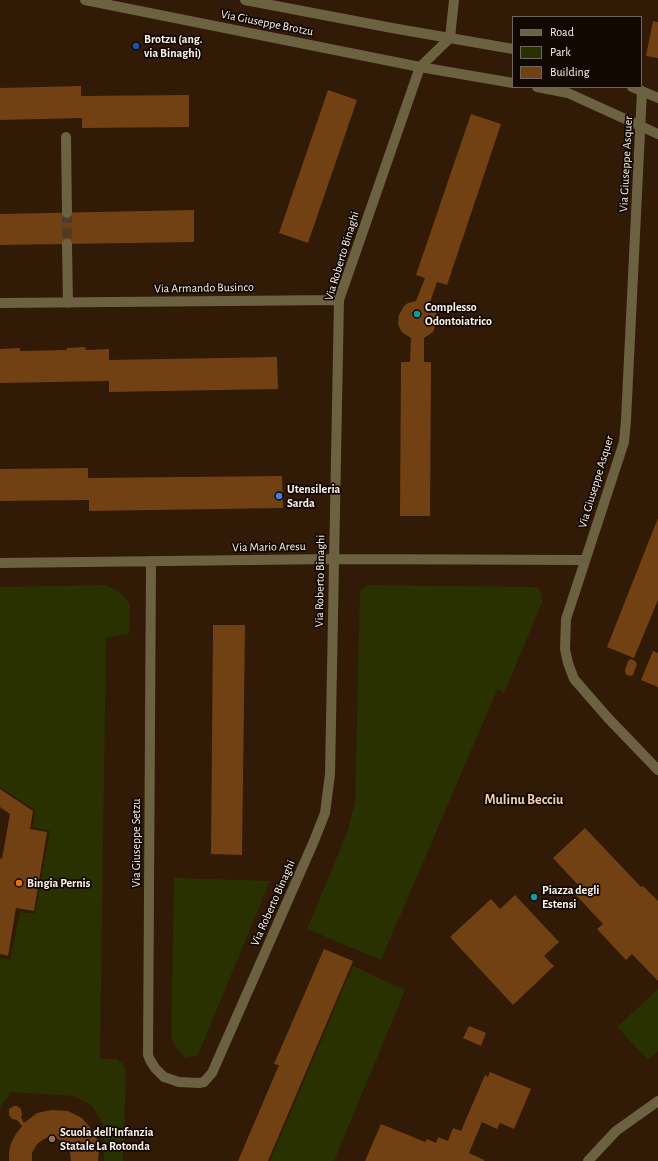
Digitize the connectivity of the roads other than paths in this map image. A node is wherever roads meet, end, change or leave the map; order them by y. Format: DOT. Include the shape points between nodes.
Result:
graph roads {
  1 [pos="85,0"];
  2 [pos="245,0"];
  3 [pos="454,0"];
  4 [pos="450,38"];
  5 [pos="512,49"];
  6 [pos="420,67"];
  7 [pos="512,83"];
  8 [pos="543,88"];
  9 [pos="637,89"];
  10 [pos="658,98"];
  11 [pos="641,127"];
  12 [pos="658,134"];
  13 [pos="66,137"];
  14 [pos="67,213"];
  15 [pos="67,244"];
  16 [pos="339,300"];
  17 [pos="68,303"];
  18 [pos="0,304"];
  19 [pos="334,559"];
  20 [pos="585,560"];
  21 [pos="151,561"];
  22 [pos="0,563"];
  23 [pos="658,770"];
  24 [pos="204,1082"];
  25 [pos="658,1101"];
  26 [pos="588,1161"];
  1 -- 6 [label="street, Via Giuseppe Brotzu"];
  2 -- 4 [label="street, Via Giuseppe Brotzu"];
  3 -- 4 [label="street"];
  4 -- 5 [label="street, Via Giuseppe Brotzu"];
  4 -- 6 [label="street"];
  6 -- 7 [label="street, Via Giuseppe Brotzu"];
  6 -- 16 [label="street, Via Roberto Binaghi"];
  8 -- 11 [label="street" via="568,92"];
  9 -- 10 [label="street"];
  9 -- 11 [label="street, Via Giuseppe Asquer"];
  11 -- 12 [label="street"];
  11 -- 20 [label="street, Via Giuseppe Asquer" via="624,442"];
  13 -- 14 [label="street"];
  15 -- 17 [label="street"];
  16 -- 17 [label="street, Via Armando Businco"];
  16 -- 19 [label="street, Via Roberto Binaghi"];
  17 -- 18 [label="street, Via Armando Businco"];
  19 -- 20 [label="street, Via Mario Aresu"];
  19 -- 21 [label="street, Via Mario Aresu"];
  19 -- 24 [label="street, Via Roberto Binaghi" via="330,774 325,813 212,1073"];
  20 -- 23 [label="street, Via Giuseppe Asquer" via="566,619 565,649 568,663 574,679"];
  21 -- 22 [label="street, Via Mario Aresu"];
  21 -- 24 [label="street, Via Giuseppe Setzu" via="148,1055 164,1077 185,1083"];
  25 -- 26 [label="street" via="616,1131"];
}
